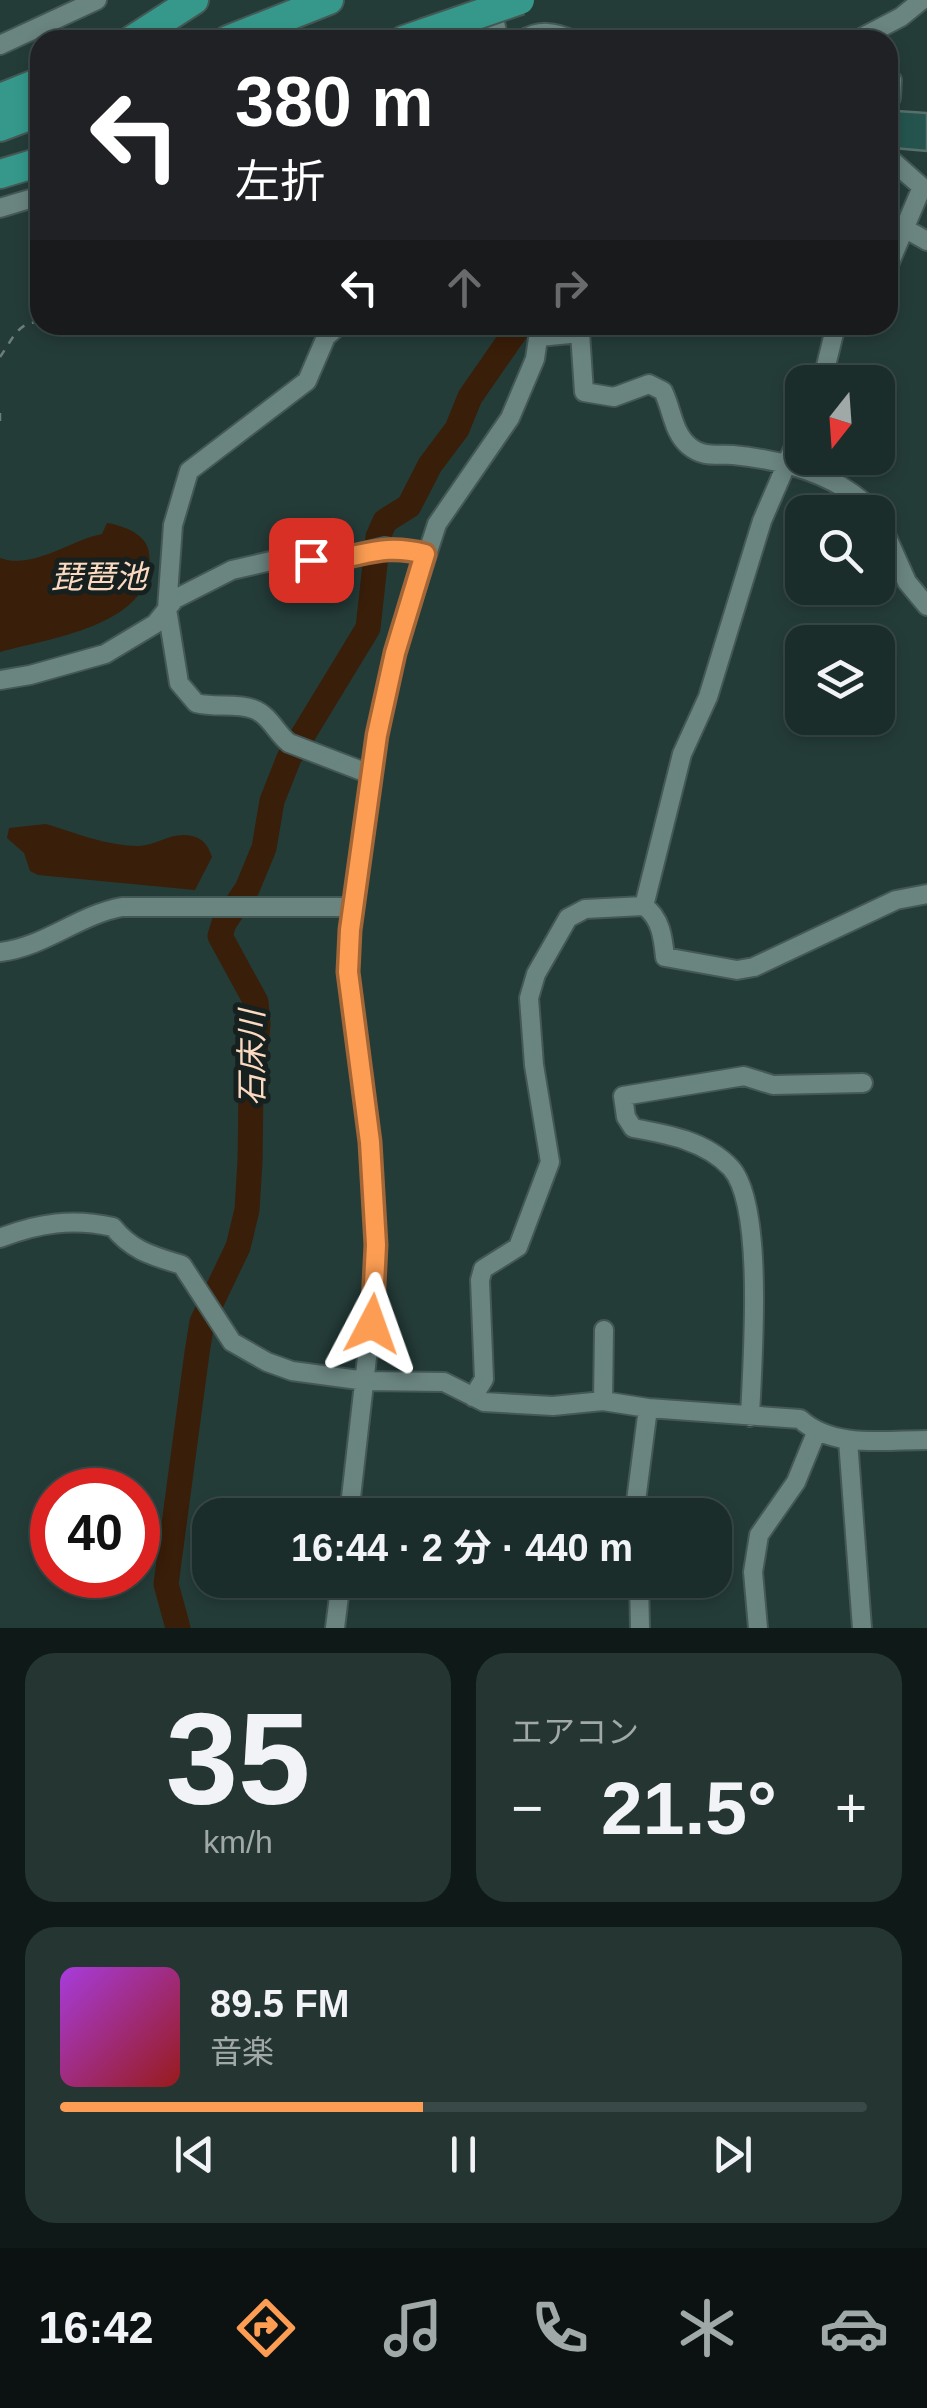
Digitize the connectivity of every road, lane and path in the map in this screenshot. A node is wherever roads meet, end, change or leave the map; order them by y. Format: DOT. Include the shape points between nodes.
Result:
graph roads {
  1 [pos="97,0"];
  2 [pos="194,0"];
  3 [pos="330,0"];
  4 [pos="490,0"];
  5 [pos="520,0"];
  6 [pos="922,0"];
  7 [pos="32,30"];
  8 [pos="148,30"];
  9 [pos="254,30"];
  10 [pos="434,30"];
  11 [pos="498,30"];
  12 [pos="876,30"];
  13 [pos="30,31"];
  14 [pos="0,45"];
  15 [pos="30,86"];
  16 [pos="0,98"];
  17 [pos="30,116"];
  18 [pos="0,127"];
  19 [pos="30,165"];
  20 [pos="898,167"];
  21 [pos="0,174"];
  22 [pos="30,199"];
  23 [pos="0,208"];
  24 [pos="904,228"];
  25 [pos="927,241"];
  26 [pos="898,243"];
  27 [pos="30,322"];
  28 [pos="328,335"];
  29 [pos="538,335"];
  30 [pos="580,335"];
  31 [pos="834,335"];
  32 [pos="0,357"];
  33 [pos="826,365"];
  34 [pos="0,413"];
  35 [pos="0,424"];
  36 [pos="785,466"];
  37 [pos="785,470"];
  38 [pos="815,475"];
  39 [pos="856,495"];
  40 [pos="425,554"];
  41 [pos="895,556"];
  42 [pos="927,606"];
  43 [pos="168,609"];
  44 [pos="0,680"];
  45 [pos="362,771"];
  46 [pos="927,894"];
  47 [pos="644,906"];
  48 [pos="353,908"];
  49 [pos="0,952"];
  50 [pos="863,1083"];
  51 [pos="0,1238"];
  52 [pos="604,1330"];
  53 [pos="366,1382"];
  54 [pos="473,1397"];
  55 [pos="602,1401"];
  56 [pos="648,1408"];
  57 [pos="750,1417"];
  58 [pos="816,1434"];
  59 [pos="848,1440"];
  60 [pos="927,1440"];
  61 [pos="351,1498"];
  62 [pos="636,1498"];
  63 [pos="338,1598"];
  64 [pos="639,1598"];
  65 [pos="334,1628"];
  66 [pos="640,1628"];
  67 [pos="758,1628"];
  68 [pos="862,1628"];
  1 -- 7 [label="street"];
  2 -- 8 [label="highway"];
  3 -- 9 [label="highway"];
  4 -- 11 [label="street"];
  5 -- 10 [label="highway, bridge"];
  6 -- 12 [label="street"];
  13 -- 14 [label="street"];
  15 -- 16 [label="highway"];
  17 -- 18 [label="highway"];
  19 -- 21 [label="highway"];
  20 -- 24 [label="street" via="922,187"];
  22 -- 23 [label="street"];
  24 -- 25 [label="street"];
  24 -- 26 [label="street"];
  27 -- 32 [label="path"];
  28 -- 43 [label="street" via="307,381 189,471 172,525"];
  29 -- 40 [label="street" via="510,418 437,524"];
  30 -- 36 [label="street" via="584,392 614,397 649,384 663,391 675,428 702,455"];
  31 -- 33 [label="street"];
  34 -- 35 [label="path"];
  37 -- 47 [label="street" via="762,520 701,718 682,754"];
  38 -- 39 [label="street"];
  40 -- 43 [label="street" via="377,549 327,561 272,559 232,570"];
  40 -- 48 [label="street" via="377,735"];
  41 -- 42 [label="street"];
  43 -- 44 [label="street" via="106,654"];
  43 -- 45 [label="street" via="180,684 196,703 253,709 278,736"];
  46 -- 47 [label="street" via="896,900 765,964 738,970 665,957 662,932"];
  47 -- 54 [label="street" via="585,909 568,918 536,974 529,998 550,1162 518,1247 483,1269 484,1379"];
  48 -- 49 [label="street" via="122,906 98,911 22,950"];
  48 -- 53 [label="street" via="348,972 376,1245"];
  50 -- 57 [label="street" via="773,1085 744,1076 623,1096 633,1128 675,1135 735,1172 750,1221"];
  51 -- 53 [label="street" via="68,1221 113,1227 126,1244 182,1265 232,1342 292,1371"];
  52 -- 55 [label="street"];
  53 -- 54 [label="street" via="444,1382"];
  53 -- 61 [label="street"];
  54 -- 55 [label="street" via="553,1406"];
  55 -- 56 [label="street"];
  56 -- 57 [label="street"];
  56 -- 62 [label="street"];
  57 -- 58 [label="street" via="800,1420"];
  58 -- 59 [label="street"];
  58 -- 67 [label="street" via="796,1482 760,1535 753,1572"];
  59 -- 60 [label="street"];
  59 -- 68 [label="street"];
  63 -- 65 [label="street"];
  64 -- 66 [label="street"];
}
